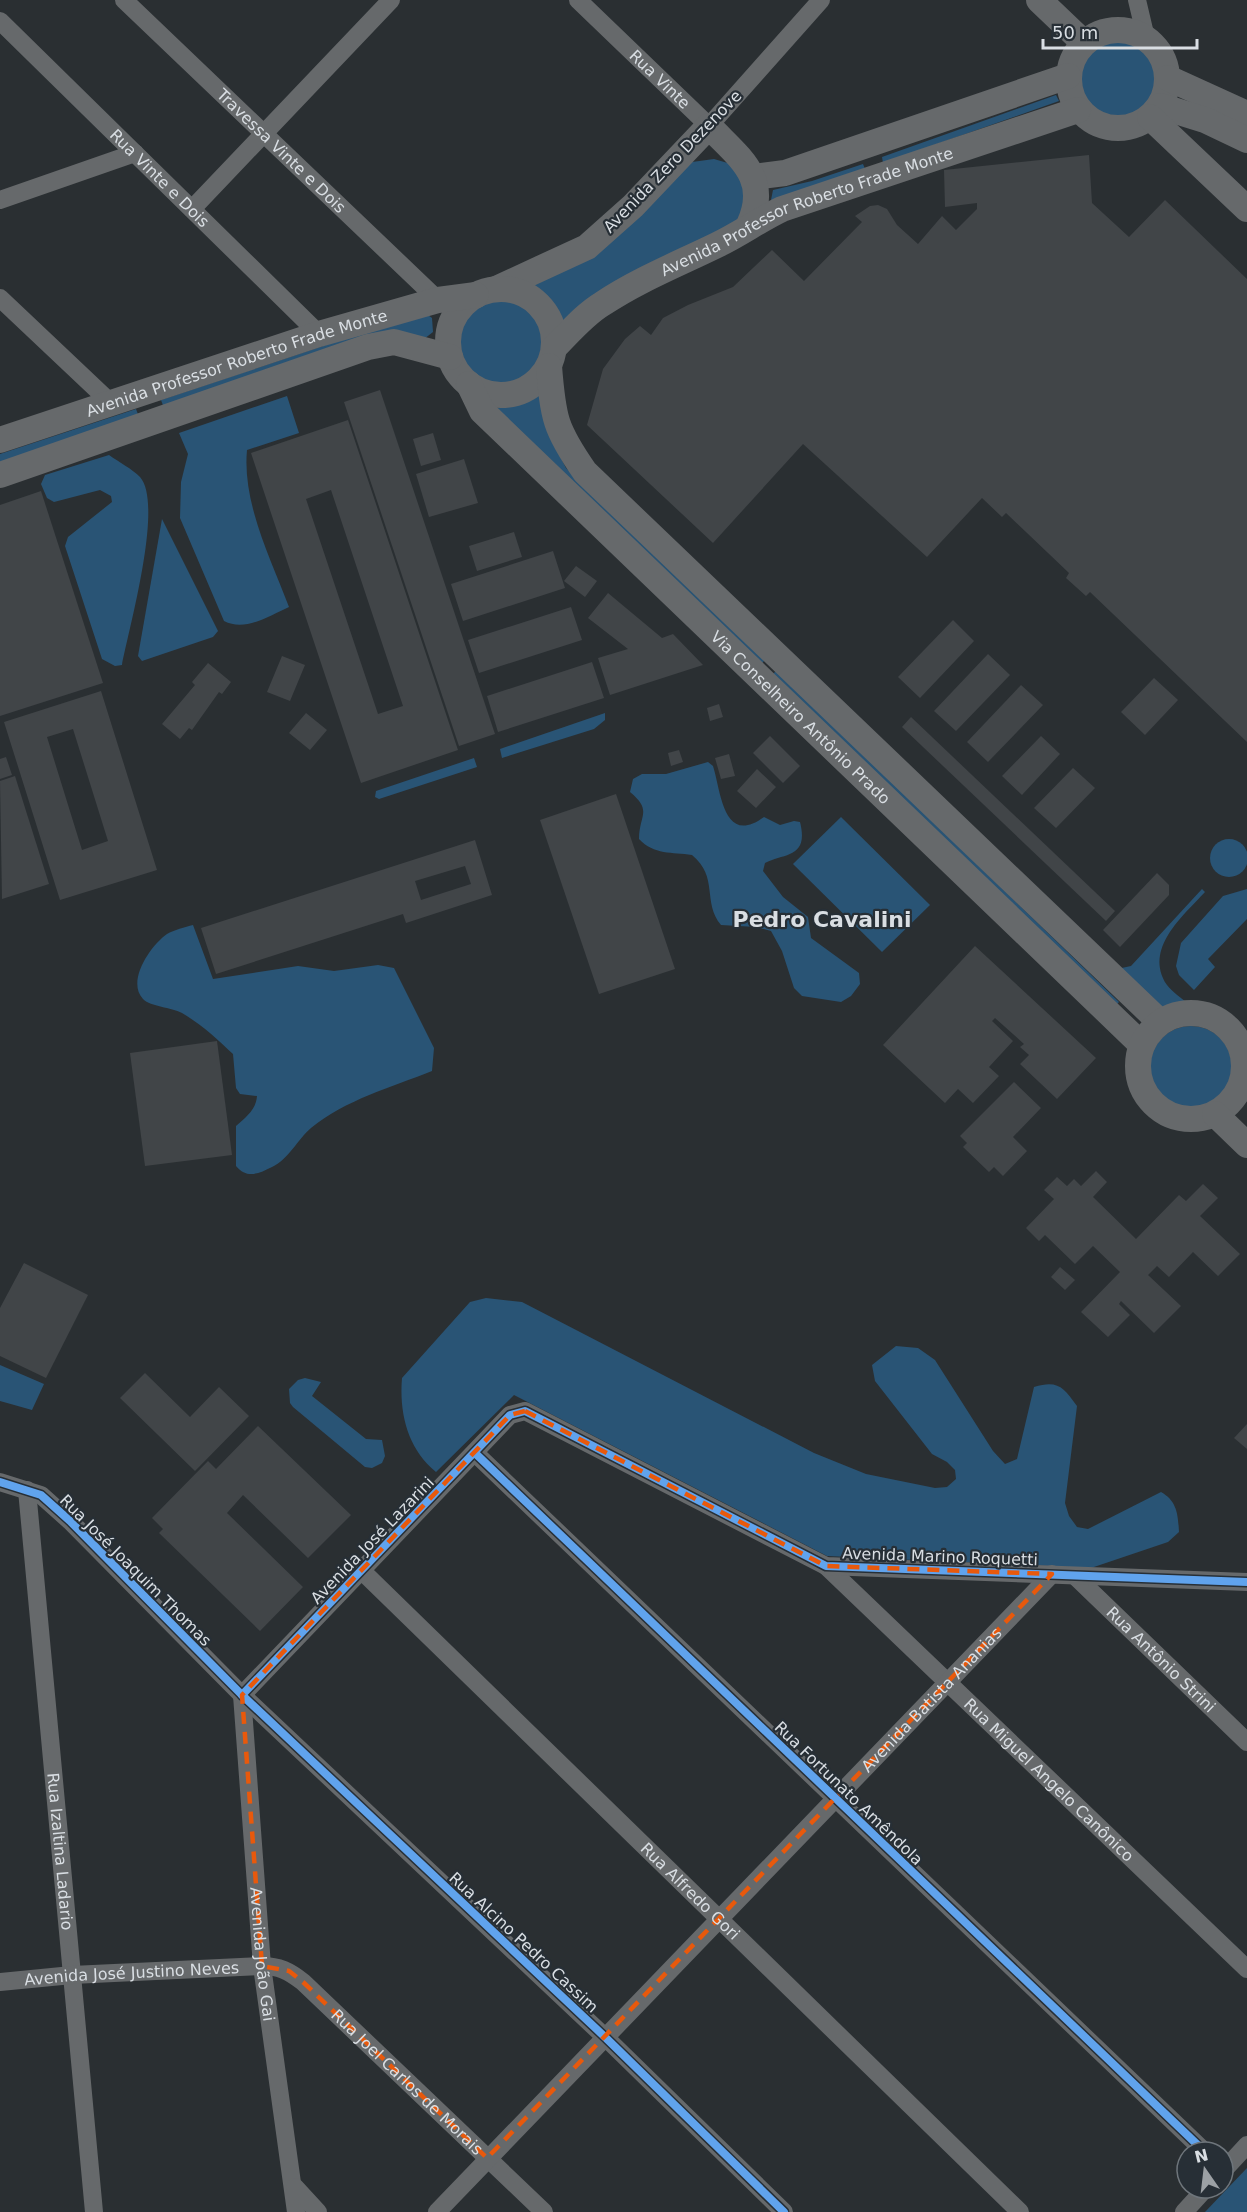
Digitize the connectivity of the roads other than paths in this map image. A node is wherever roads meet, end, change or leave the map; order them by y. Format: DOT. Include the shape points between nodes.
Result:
graph roads {
  1 [pos="124,0"];
  2 [pos="391,0"];
  3 [pos="578,0"];
  4 [pos="821,0"];
  5 [pos="1039,0"];
  6 [pos="1137,0"];
  7 [pos="0,21"];
  8 [pos="1146,38"];
  9 [pos="1084,43"];
  10 [pos="1068,76"];
  11 [pos="1168,78"];
  12 [pos="1078,110"];
  13 [pos="1155,112"];
  14 [pos="1247,114"];
  15 [pos="709,126"];
  16 [pos="264,134"];
  17 [pos="1247,140"];
  18 [pos="135,153"];
  19 [pos="736,155"];
  20 [pos="673,163"];
  21 [pos="754,177"];
  22 [pos="0,200"];
  23 [pos="192,209"];
  24 [pos="1247,209"];
  25 [pos="749,225"];
  26 [pos="486,292"];
  27 [pos="0,298"];
  28 [pos="438,300"];
  29 [pos="319,334"];
  30 [pos="450,357"];
  31 [pos="551,357"];
  32 [pos="469,384"];
  33 [pos="111,403"];
  34 [pos="0,440"];
  35 [pos="0,475"];
  36 [pos="1160,1022"];
  37 [pos="1142,1045"];
  38 [pos="1243,1095"];
  39 [pos="1215,1114"];
  40 [pos="1247,1145"];
  41 [pos="525,1411"];
  42 [pos="475,1454"];
  43 [pos="0,1482"];
  44 [pos="27,1490"];
  45 [pos="826,1566"];
  46 [pos="361,1570"];
  47 [pos="1052,1574"];
  48 [pos="1075,1576"];
  49 [pos="1247,1582"];
  50 [pos="948,1682"];
  51 [pos="242,1695"];
  52 [pos="1247,1742"];
  53 [pos="836,1799"];
  54 [pos="721,1918"];
  55 [pos="262,1966"];
  56 [pos="1247,1969"];
  57 [pos="72,1975"];
  58 [pos="0,1982"];
  59 [pos="606,2038"];
  60 [pos="1192,2140"];
  61 [pos="1247,2145"];
  62 [pos="487,2158"];
  63 [pos="1235,2158"];
  64 [pos="295,2187"];
  65 [pos="1195,2200"];
  66 [pos="94,2212"];
  67 [pos="296,2212"];
  68 [pos="318,2212"];
  69 [pos="437,2212"];
  70 [pos="543,2212"];
  71 [pos="784,2212"];
  72 [pos="1020,2212"];
  73 [pos="1184,2212"];
  1 -- 16 [label="street, Travessa Vinte e Dois"];
  2 -- 16 [label="street"];
  3 -- 15 [label="street, Rua Vinte"];
  4 -- 15 [label="street, Avenida Zero Dezenove"];
  5 -- 9 [label="main road"];
  6 -- 8 [label="street"];
  7 -- 18 [label="street, Rua Vinte e Dois"];
  8 -- 9 [label="main road" via="1119,30 1104,32"];
  8 -- 11 [label="main road" via="1161,57"];
  9 -- 10 [label="main road" via="1073,58"];
  10 -- 12 [label="main road" via="1070,94"];
  10 -- 21 [label="main road, Avenida Professor Roberto Frade Monte" via="805,167"];
  11 -- 13 [label="main road" via="1166,93"];
  11 -- 14 [label="main road"];
  12 -- 13 [label="main road" via="1093,123 1112,129 1132,127"];
  12 -- 25 [label="main road, Avenida Professor Roberto Frade Monte" via="782,210"];
  13 -- 17 [label="main road" via="1205,120"];
  13 -- 24 [label="main road"];
  15 -- 19 [label="main road, Rua Vinte"];
  15 -- 20 [label="main road, Avenida Zero Dezenove"];
  16 -- 23 [label="street"];
  16 -- 28 [label="street, Travessa Vinte e Dois"];
  18 -- 22 [label="street"];
  18 -- 23 [label="street, Rua Vinte e Dois"];
  19 -- 20 [label="main road" via="704,151"];
  19 -- 21 [label="main road, Rua Vinte"];
  20 -- 26 [label="main road, Avenida Zero Dezenove" via="587,247"];
  21 -- 25 [label="main road" via="757,203"];
  23 -- 29 [label="street, Rua Vinte e Dois"];
  25 -- 31 [label="main road, Avenida Professor Roberto Frade Monte" via="600,305"];
  26 -- 28 [label="main road, Avenida Professor Roberto Frade Monte"];
  26 -- 30 [label="main road" via="462,306 452,321"];
  26 -- 31 [label="main road" via="515,290 532,298 553,329"];
  27 -- 33 [label="street"];
  28 -- 29 [label="main road, Avenida Professor Roberto Frade Monte"];
  29 -- 33 [label="main road, Avenida Professor Roberto Frade Monte"];
  30 -- 32 [label="main road"];
  30 -- 35 [label="main road, Avenida Professor Roberto Frade Monte" via="394,342 369,347"];
  31 -- 32 [label="main road" via="537,381 522,390 504,395"];
  31 -- 36 [label="main road, Via Conselheiro Antônio Prado" via="553,415 564,442 585,472"];
  32 -- 37 [label="main road, Via Conselheiro Antônio Prado" via="482,411"];
  33 -- 34 [label="main road, Avenida Professor Roberto Frade Monte"];
  36 -- 37 [label="main road"];
  36 -- 38 [label="main road" via="1188,1013 1210,1016 1225,1024 1243,1051"];
  37 -- 39 [label="main road" via="1137,1060 1138,1077 1154,1105 1183,1119"];
  38 -- 39 [label="main road"];
  39 -- 40 [label="main road"];
  41 -- 42 [label="street, Avenida José Lazarini" via="510,1415"];
  41 -- 45 [label="street, Avenida Marino Roquetti"];
  42 -- 46 [label="street, Avenida José Lazarini"];
  42 -- 53 [label="street, Rua Fortunato Amêndola"];
  43 -- 44 [label="street, Rua José Joaquim Thomas"];
  44 -- 51 [label="street, Rua José Joaquim Thomas" via="41,1495 70,1521"];
  44 -- 57 [label="street, Rua Izaltina Ladario"];
  45 -- 47 [label="street, Avenida Marino Roquetti"];
  45 -- 50 [label="street, Rua Miguel Angelo Canônico"];
  46 -- 51 [label="street, Avenida José Lazarini"];
  46 -- 54 [label="street, Rua Alfredo Gori"];
  47 -- 48 [label="street, Avenida Marino Roquetti"];
  47 -- 50 [label="street, Avenida Batista Ananias"];
  48 -- 49 [label="street, Avenida Marino Roquetti"];
  48 -- 52 [label="street, Rua Antônio Strini"];
  50 -- 53 [label="street, Avenida Batista Ananias"];
  50 -- 56 [label="street, Rua Miguel Angelo Canônico"];
  51 -- 55 [label="street, Avenida João Gai"];
  51 -- 59 [label="street, Rua Alcino Pedro Cassim"];
  53 -- 54 [label="street, Avenida Batista Ananias"];
  53 -- 60 [label="street, Rua Fortunato Amêndola"];
  54 -- 59 [label="street, Avenida Batista Ananias"];
  54 -- 72 [label="street, Rua Alfredo Gori"];
  55 -- 57 [label="street, Avenida José Justino Neves"];
  55 -- 62 [label="street, Rua Joel Carlos de Morais" via="289,1971 303,1982"];
  55 -- 64 [label="street, Avenida João Gai"];
  57 -- 58 [label="street, Avenida José Justino Neves"];
  57 -- 66 [label="street, Rua Izaltina Ladario"];
  59 -- 62 [label="street, Avenida Batista Ananias"];
  59 -- 71 [label="street, Rua Alcino Pedro Cassim"];
  61 -- 63 [label="street"];
  62 -- 69 [label="street, Avenida Batista Ananias"];
  62 -- 70 [label="street, Rua Joel Carlos de Morais"];
  64 -- 67 [label="street, Avenida João Gai"];
  64 -- 68 [label="street"];
  65 -- 73 [label="street"];
}
